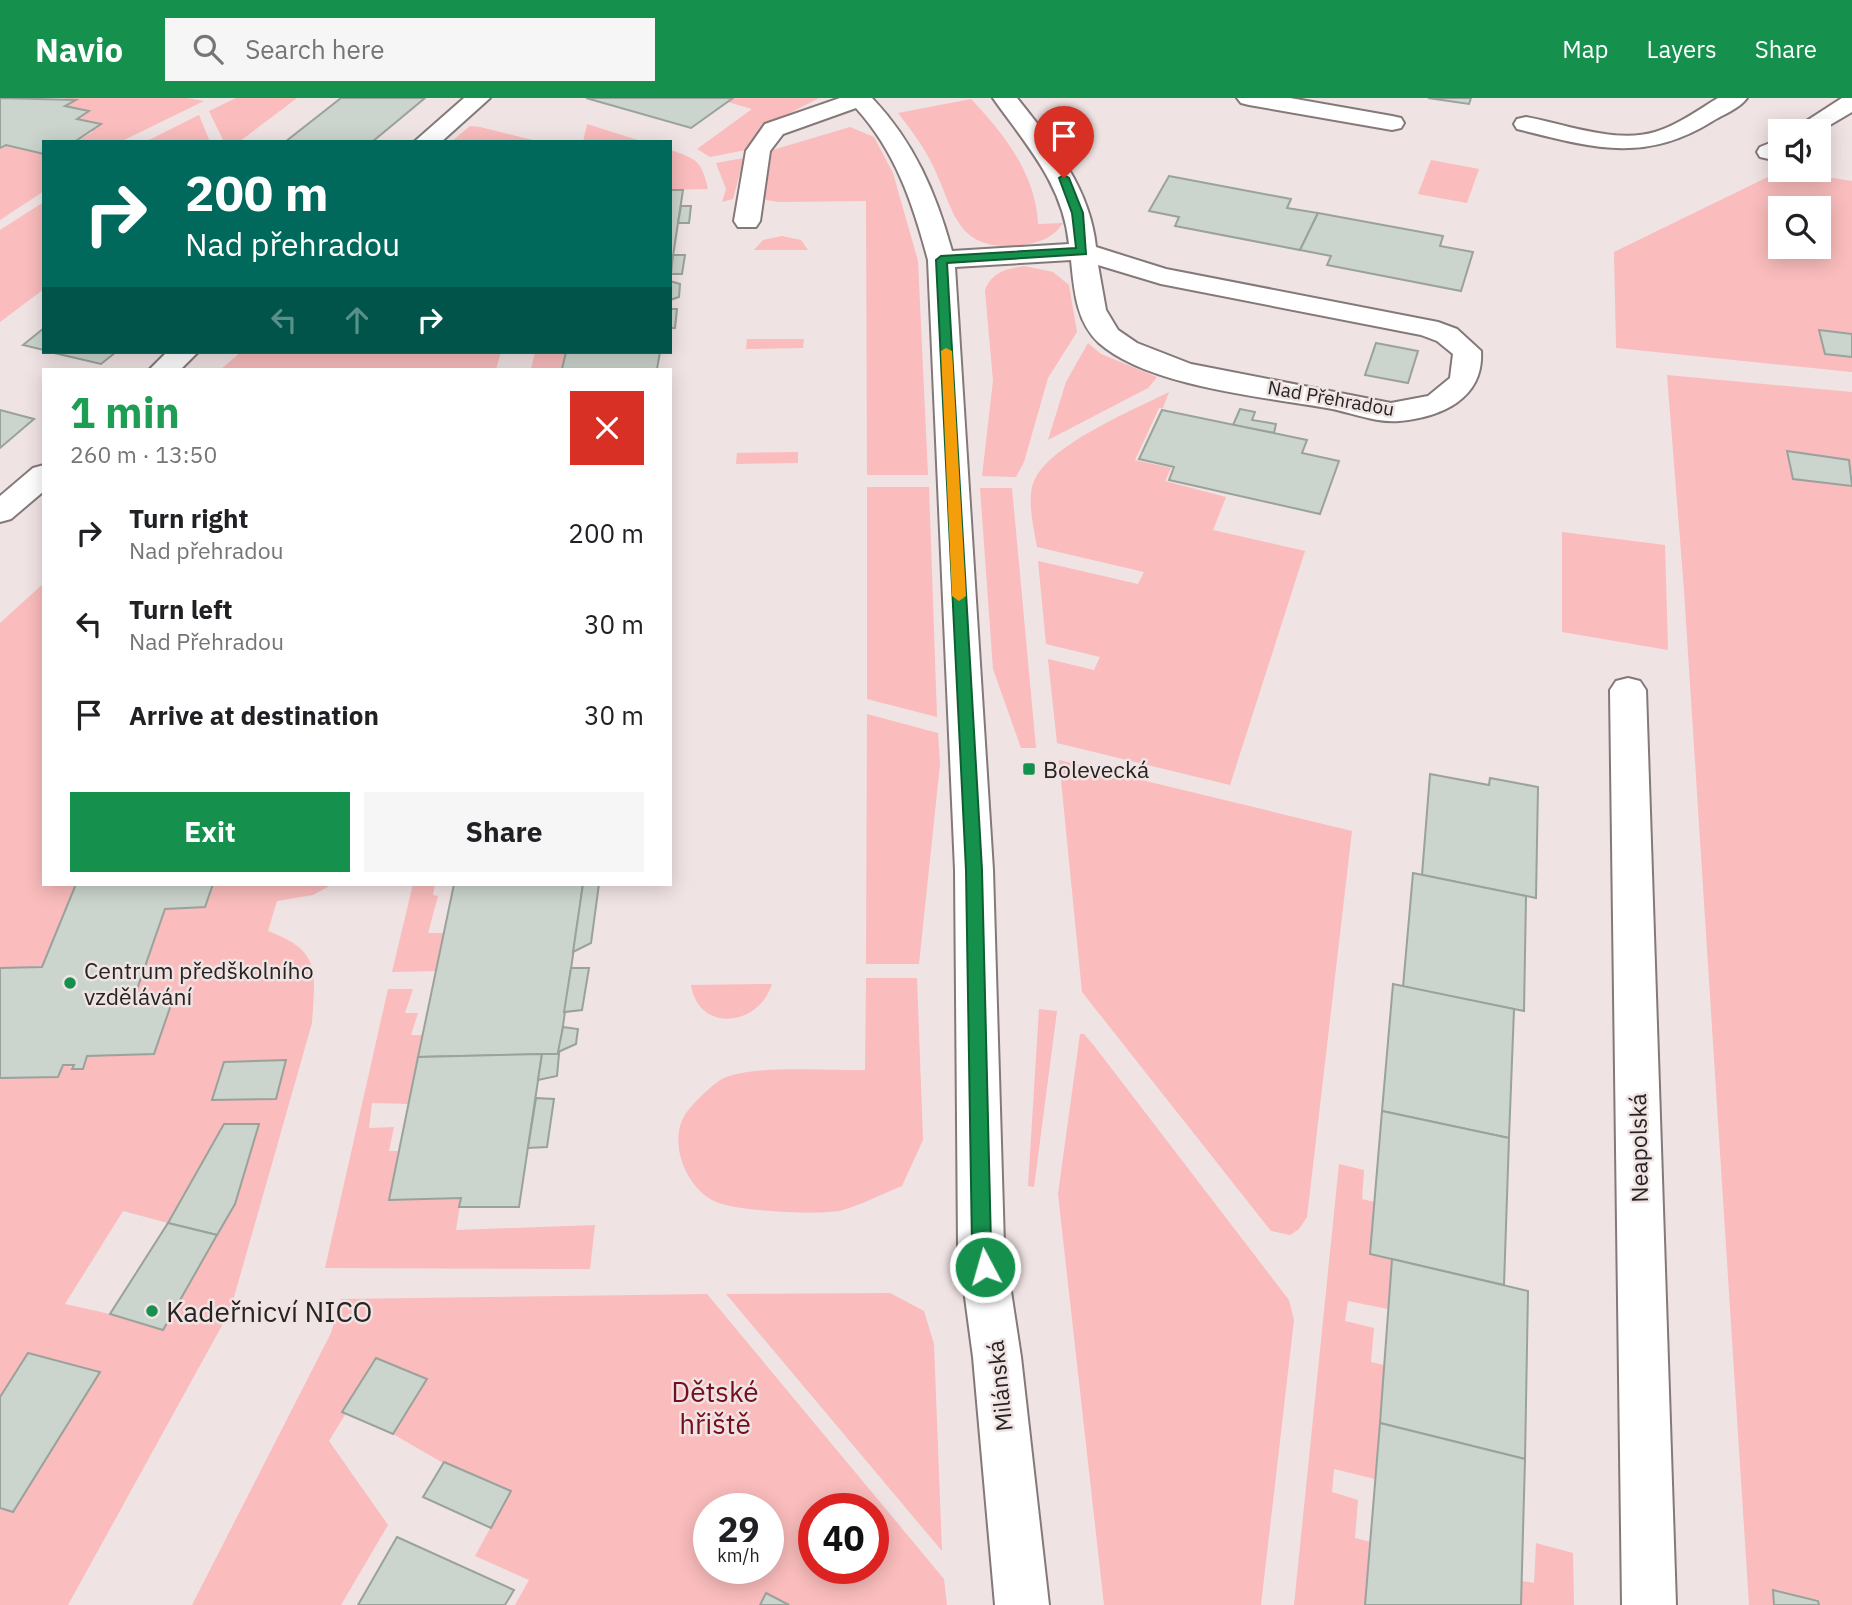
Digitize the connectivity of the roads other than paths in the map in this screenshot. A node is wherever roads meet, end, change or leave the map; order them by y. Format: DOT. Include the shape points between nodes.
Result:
graph roads {
  1 [pos="1005,98"];
  2 [pos="1249,98"];
  3 [pos="1735,98"];
  4 [pos="860,99"];
  5 [pos="474,102"];
  6 [pos="1852,102"];
  7 [pos="1823,119"];
  8 [pos="1392,123"];
  9 [pos="1526,124"];
  10 [pos="428,140"];
  11 [pos="747,221"];
  12 [pos="1082,251"];
  13 [pos="941,260"];
  14 [pos="182,354"];
  15 [pos="165,368"];
  16 [pos="42,477"];
  17 [pos="0,512"];
  18 [pos="1628,690"];
  19 [pos="1022,1605"];
  20 [pos="1649,1605"];
  1 -- 12 [label="street, Nad Přehradou" via="1064,178 1077,213"];
  2 -- 8 [label="street"];
  3 -- 9 [label="street" via="1662,139 1646,143"];
  4 -- 11 [label="street" via="774,129 758,151"];
  4 -- 13 [label="street, Milánská" via="893,138 925,198"];
  5 -- 10 [label="street"];
  6 -- 7 [label="street"];
  12 -- 12 [label="street, Nad Přehradou" via="1097,324 1128,351 1149,359 1204,375 1395,412 1435,405 1465,382 1467,351 1447,335 1428,328 1161,276"];
  12 -- 13 [label="street"];
  13 -- 19 [label="street, Milánská" via="974,870 981,1245"];
  14 -- 15 [label="street"];
  16 -- 17 [label="street"];
  18 -- 20 [label="street, Neapolská"];
}
